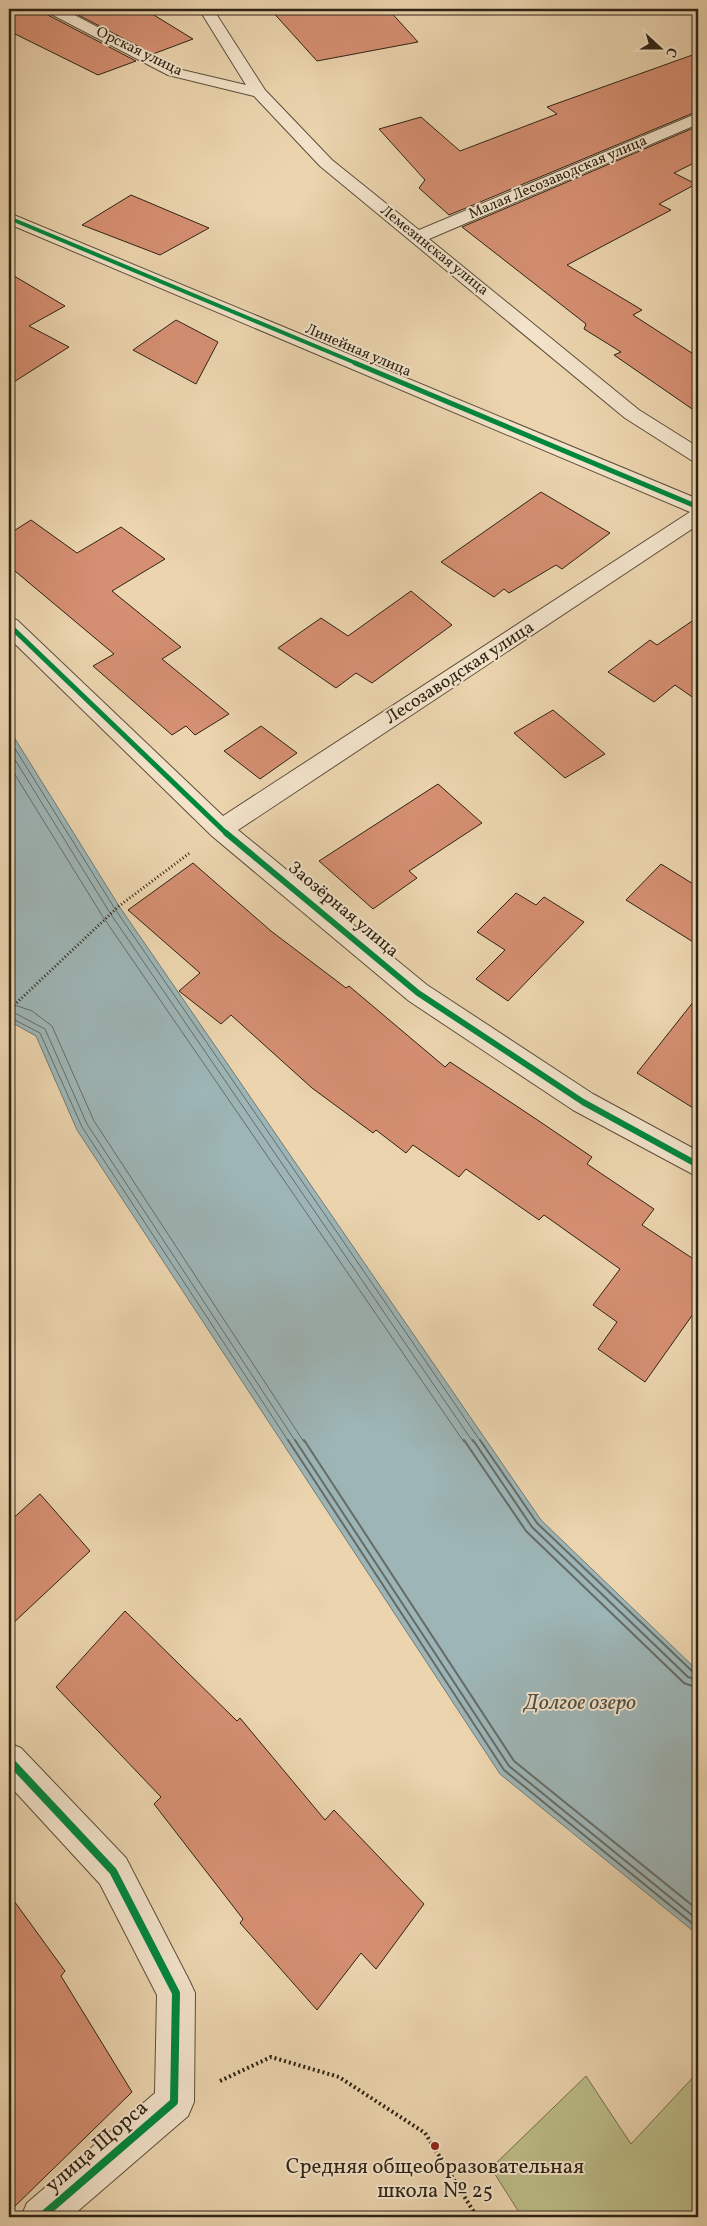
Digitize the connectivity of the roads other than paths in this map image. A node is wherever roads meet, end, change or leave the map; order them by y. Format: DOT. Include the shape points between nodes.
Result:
graph roads {
  1 [pos="52,9"];
  2 [pos="206,9"];
  3 [pos="259,93"];
  4 [pos="698,118"];
  5 [pos="9,218"];
  6 [pos="418,237"];
  7 [pos="698,456"];
  8 [pos="698,507"];
  9 [pos="698,516"];
  10 [pos="9,625"];
  11 [pos="221,829"];
  12 [pos="698,1165"];
  13 [pos="9,1760"];
  14 [pos="41,2217"];
  1 -- 3 [label="street, Орская улица" via="173,72"];
  2 -- 3 [label="street, Лемезинская улица"];
  3 -- 6 [label="street, Лемезинская улица" via="326,163"];
  4 -- 6 [label="street, Малая Лесозаводская улица"];
  5 -- 8 [label="street, Линейная улица"];
  6 -- 7 [label="street, Лемезинская улица" via="632,414"];
  9 -- 11 [label="street, Лесозаводская улица"];
  10 -- 11 [label="street, Заозёрная улица"];
  11 -- 12 [label="street, Заозёрная улица" via="418,993 583,1102"];
  13 -- 14 [label="street, улица Щорса" via="113,1871 176,1993 174,2102"];
}
